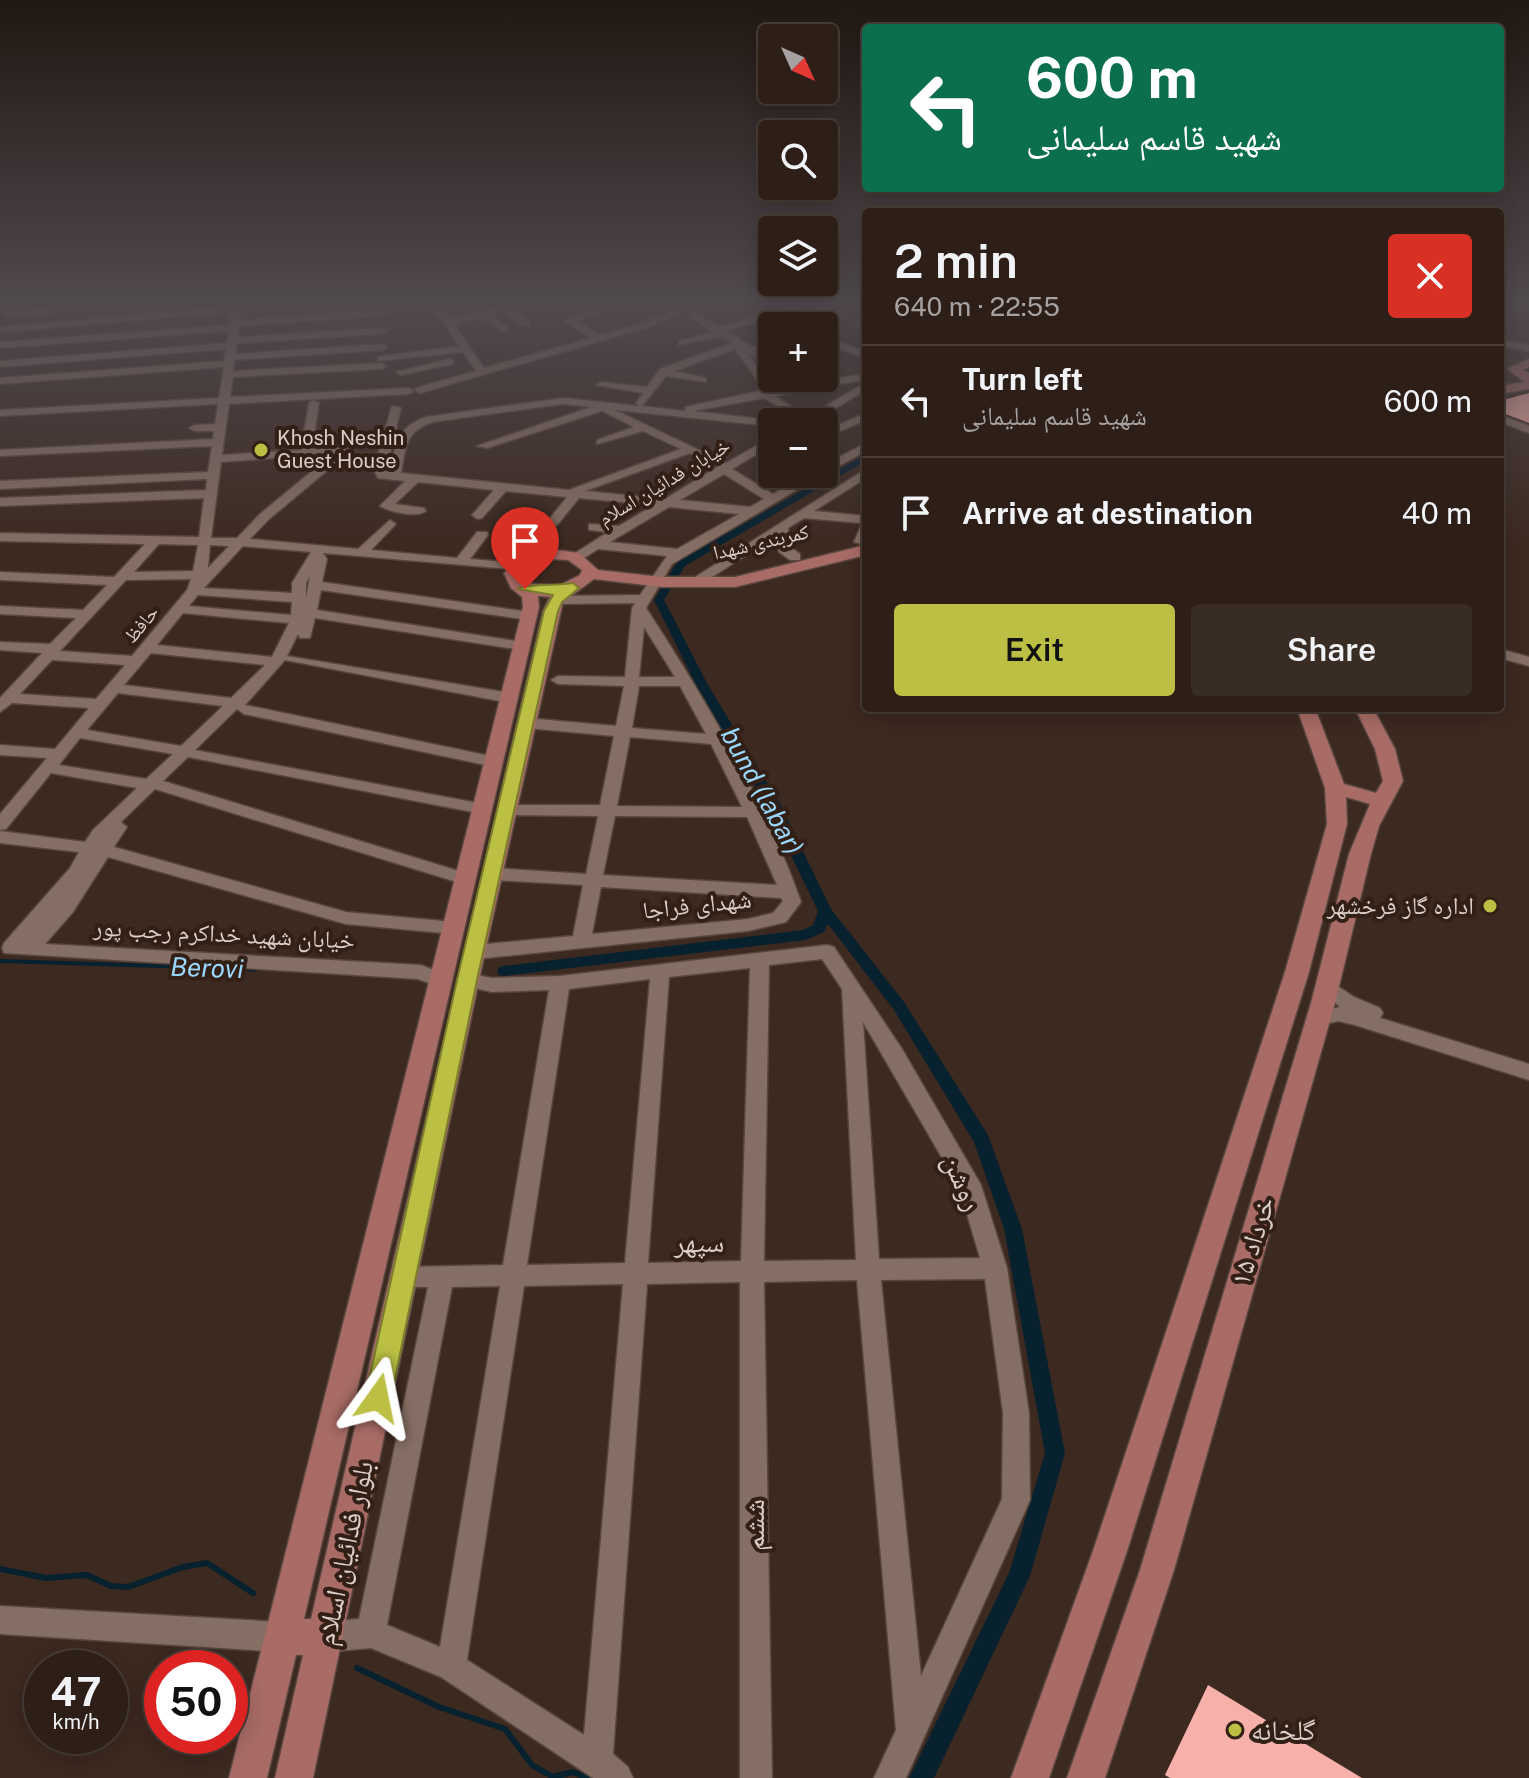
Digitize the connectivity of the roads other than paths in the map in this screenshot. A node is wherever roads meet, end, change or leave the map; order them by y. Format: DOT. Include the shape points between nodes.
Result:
graph roads {
  1 [pos="226,383"];
  2 [pos="383,383"];
  3 [pos="445,383"];
  4 [pos="471,383"];
  5 [pos="597,383"];
  6 [pos="603,383"];
  7 [pos="656,383"];
  8 [pos="1525,383"];
  9 [pos="862,385"];
  10 [pos="383,388"];
  11 [pos="1504,389"];
  12 [pos="415,390"];
  13 [pos="650,391"];
  14 [pos="774,392"];
  15 [pos="768,393"];
  16 [pos="447,399"];
  17 [pos="602,402"];
  18 [pos="314,403"];
  19 [pos="641,403"];
  20 [pos="394,404"];
  21 [pos="222,405"];
  22 [pos="784,408"];
  23 [pos="819,408"];
  24 [pos="488,411"];
  25 [pos="686,411"];
  26 [pos="0,415"];
  27 [pos="758,417"];
  28 [pos="862,418"];
  29 [pos="430,419"];
  30 [pos="1504,420"];
  31 [pos="758,421"];
  32 [pos="195,428"];
  33 [pos="646,429"];
  34 [pos="838,429"];
  35 [pos="1529,430"];
  36 [pos="527,432"];
  37 [pos="218,434"];
  38 [pos="838,440"];
  39 [pos="544,441"];
  40 [pos="601,442"];
  41 [pos="483,446"];
  42 [pos="758,447"];
  43 [pos="862,448"];
  44 [pos="692,449"];
  45 [pos="352,450"];
  46 [pos="862,451"];
  47 [pos="0,453"];
  48 [pos="306,453"];
  49 [pos="385,453"];
  50 [pos="214,459"];
  51 [pos="332,460"];
  52 [pos="838,463"];
  53 [pos="722,466"];
  54 [pos="211,475"];
  55 [pos="862,476"];
  56 [pos="400,477"];
  57 [pos="414,479"];
  58 [pos="0,485"];
  59 [pos="503,487"];
  60 [pos="792,488"];
  61 [pos="209,494"];
  62 [pos="572,494"];
  63 [pos="772,499"];
  64 [pos="0,502"];
  65 [pos="668,503"];
  66 [pos="420,511"];
  67 [pos="751,511"];
  68 [pos="802,514"];
  69 [pos="478,515"];
  70 [pos="553,522"];
  71 [pos="390,524"];
  72 [pos="593,527"];
  73 [pos="781,527"];
  74 [pos="622,530"];
  75 [pos="482,535"];
  76 [pos="862,535"];
  77 [pos="0,537"];
  78 [pos="862,537"];
  79 [pos="862,537"];
  80 [pos="156,540"];
  81 [pos="202,541"];
  82 [pos="239,542"];
  83 [pos="596,545"];
  84 [pos="322,549"];
  85 [pos="361,553"];
  86 [pos="679,553"];
  87 [pos="576,557"];
  88 [pos="795,557"];
  89 [pos="461,562"];
  90 [pos="199,575"];
  91 [pos="0,576"];
  92 [pos="120,578"];
  93 [pos="520,578"];
  94 [pos="659,581"];
  95 [pos="691,581"];
  96 [pos="313,585"];
  97 [pos="573,587"];
  98 [pos="194,591"];
  99 [pos="299,598"];
  100 [pos="641,603"];
  101 [pos="180,609"];
  102 [pos="0,610"];
  103 [pos="87,614"];
  104 [pos="304,616"];
  105 [pos="529,616"];
  106 [pos="0,646"];
  107 [pos="522,646"];
  108 [pos="148,648"];
  109 [pos="51,652"];
  110 [pos="1504,654"];
  111 [pos="136,661"];
  112 [pos="284,661"];
  113 [pos="1529,662"];
  114 [pos="558,680"];
  115 [pos="631,680"];
  116 [pos="686,682"];
  117 [pos="114,688"];
  118 [pos="510,698"];
  119 [pos="3,703"];
  120 [pos="100,704"];
  121 [pos="241,706"];
  122 [pos="1307,712"];
  123 [pos="1366,712"];
  124 [pos="526,723"];
  125 [pos="623,731"];
  126 [pos="77,733"];
  127 [pos="717,740"];
  128 [pos="0,750"];
  129 [pos="189,753"];
  130 [pos="59,754"];
  131 [pos="495,762"];
  132 [pos="48,768"];
  133 [pos="155,786"];
  134 [pos="1336,799"];
  135 [pos="495,809"];
  136 [pos="607,811"];
  137 [pos="1376,811"];
  138 [pos="753,812"];
  139 [pos="3,817"];
  140 [pos="0,837"];
  141 [pos="96,849"];
  142 [pos="479,876"];
  143 [pos="593,880"];
  144 [pos="789,892"];
  145 [pos="454,928"];
  146 [pos="581,942"];
  147 [pos="13,948"];
  148 [pos="476,952"];
  149 [pos="760,960"];
  150 [pos="660,971"];
  151 [pos="455,981"];
  152 [pos="560,983"];
  153 [pos="1327,986"];
  154 [pos="850,987"];
  155 [pos="1318,1019"];
  156 [pos="1529,1061"];
  157 [pos="1529,1072"];
  158 [pos="1222,1205"];
  159 [pos="1260,1216"];
  160 [pos="995,1268"];
  161 [pos="868,1270"];
  162 [pos="752,1272"];
  163 [pos="636,1273"];
  164 [pos="511,1275"];
  165 [pos="442,1276"];
  166 [pos="404,1277"];
  167 [pos="0,1620"];
  168 [pos="371,1633"];
  169 [pos="282,1637"];
  170 [pos="325,1637"];
  171 [pos="451,1667"];
  172 [pos="911,1732"];
  173 [pos="607,1770"];
  174 [pos="248,1778"];
  175 [pos="294,1778"];
  176 [pos="756,1778"];
  177 [pos="890,1778"];
  178 [pos="1030,1778"];
  179 [pos="1086,1778"];
  1 -- 21 [label="street, حافظ"];
  2 -- 10 [label="street"];
  3 -- 12 [label="street"];
  4 -- 16 [label="street" via="443,393"];
  5 -- 17 [label="street"];
  6 -- 13 [label="street"];
  7 -- 13 [label="street"];
  8 -- 11 [label="main road"];
  9 -- 23 [label="street"];
  12 -- 16 [label="street" via="431,390"];
  12 -- 20 [label="street"];
  12 -- 21 [label="street"];
  13 -- 19 [label="street"];
  14 -- 15 [label="street"];
  15 -- 22 [label="street"];
  15 -- 25 [label="street"];
  16 -- 17 [label="street" via="458,407 540,397"];
  16 -- 29 [label="street" via="449,411"];
  17 -- 19 [label="street"];
  17 -- 24 [label="street" via="552,401"];
  17 -- 25 [label="street"];
  17 -- 33 [label="street" via="607,410"];
  17 -- 36 [label="street"];
  18 -- 20 [label="street"];
  18 -- 21 [label="street"];
  18 -- 48 [label="street"];
  19 -- 25 [label="street"];
  20 -- 29 [label="street" via="408,418"];
  20 -- 49 [label="street"];
  21 -- 26 [label="street"];
  21 -- 37 [label="street, حافظ"];
  24 -- 29 [label="street"];
  24 -- 36 [label="street"];
  25 -- 27 [label="street"];
  25 -- 31 [label="street"];
  25 -- 33 [label="street"];
  28 -- 34 [label="street"];
  29 -- 56 [label="street" via="407,431 393,472"];
  30 -- 35 [label="street"];
  32 -- 37 [label="street"];
  33 -- 40 [label="street"];
  33 -- 44 [label="street"];
  36 -- 39 [label="street"];
  36 -- 41 [label="street"];
  37 -- 47 [label="street"];
  37 -- 50 [label="street, حافظ"];
  38 -- 43 [label="street"];
  42 -- 53 [label="street, خیابان فدائیان اسلام"];
  44 -- 53 [label="street"];
  44 -- 62 [label="street"];
  45 -- 48 [label="street"];
  45 -- 49 [label="street"];
  45 -- 51 [label="street"];
  46 -- 52 [label="street"];
  48 -- 50 [label="street"];
  49 -- 51 [label="street"];
  49 -- 56 [label="street" via="382,475"];
  50 -- 54 [label="street, حافظ"];
  51 -- 82 [label="street"];
  53 -- 63 [label="street"];
  53 -- 65 [label="street, خیابان فدائیان اسلام"];
  54 -- 58 [label="street"];
  54 -- 61 [label="street, حافظ"];
  55 -- 68 [label="street"];
  56 -- 57 [label="street"];
  57 -- 59 [label="street"];
  57 -- 66 [label="street" via="386,506"];
  59 -- 62 [label="street"];
  59 -- 69 [label="street"];
  60 -- 63 [label="street"];
  61 -- 64 [label="street"];
  61 -- 81 [label="street, حافظ"];
  62 -- 65 [label="street"];
  62 -- 70 [label="street"];
  63 -- 67 [label="street"];
  65 -- 67 [label="street"];
  65 -- 74 [label="street, خیابان فدائیان اسلام"];
  67 -- 86 [label="street"];
  68 -- 73 [label="street"];
  68 -- 76 [label="street"];
  71 -- 85 [label="street"];
  72 -- 74 [label="street"];
  73 -- 88 [label="street" via="784,549"];
  73 -- 95 [label="street"];
  74 -- 83 [label="street, خیابان فدائیان اسلام"];
  75 -- 89 [label="street"];
  77 -- 80 [label="street"];
  78 -- 88 [label="main road, کمربندی شهدا"];
  79 -- 95 [label="main road, کمربندی شهدا" via="735,582"];
  80 -- 81 [label="street"];
  80 -- 92 [label="street"];
  81 -- 82 [label="street"];
  81 -- 90 [label="street, حافظ"];
  82 -- 84 [label="street"];
  82 -- 98 [label="street"];
  83 -- 86 [label="street"];
  83 -- 87 [label="street, خیابان فدائیان اسلام"];
  84 -- 85 [label="street"];
  84 -- 96 [label="street"];
  84 -- 99 [label="street" via="302,577"];
  85 -- 89 [label="street"];
  86 -- 94 [label="street" via="667,562"];
  87 -- 93 [label="main road" via="538,556"];
  87 -- 97 [label="main road" via="587,564"];
  88 -- 95 [label="main road, کمربندی شهدا"];
  89 -- 93 [label="street"];
  90 -- 92 [label="street"];
  90 -- 98 [label="street, حافظ"];
  91 -- 92 [label="street"];
  92 -- 103 [label="street"];
  93 -- 97 [label="main road" via="548,592"];
  93 -- 105 [label="main road, بلوار فدائیان اسلام" via="530,595"];
  94 -- 95 [label="main road"];
  94 -- 97 [label="main road"];
  94 -- 100 [label="street"];
  96 -- 104 [label="street"];
  96 -- 105 [label="street"];
  97 -- 100 [label="street"];
  97 -- 124 [label="main road, بلوار فدائیان اسلام"];
  98 -- 99 [label="street"];
  98 -- 101 [label="street, حافظ"];
  99 -- 104 [label="street"];
  100 -- 115 [label="street"];
  100 -- 116 [label="street, شهدای فراجا"];
  101 -- 104 [label="street"];
  101 -- 108 [label="street, حافظ"];
  102 -- 103 [label="street"];
  103 -- 109 [label="street"];
  104 -- 107 [label="street"];
  104 -- 112 [label="street" via="310,624"];
  105 -- 107 [label="main road, بلوار فدائیان اسلام"];
  106 -- 109 [label="street"];
  107 -- 118 [label="main road, بلوار فدائیان اسلام"];
  108 -- 111 [label="street, حافظ"];
  108 -- 112 [label="street"];
  109 -- 111 [label="street"];
  109 -- 119 [label="street"];
  110 -- 113 [label="street"];
  111 -- 117 [label="street, حافظ"];
  112 -- 118 [label="street"];
  112 -- 121 [label="street" via="283,672"];
  114 -- 115 [label="street"];
  115 -- 116 [label="street"];
  115 -- 125 [label="street"];
  116 -- 127 [label="street, شهدای فراجا"];
  117 -- 120 [label="street, حافظ"];
  117 -- 121 [label="street"];
  118 -- 131 [label="main road, بلوار فدائیان اسلام"];
  119 -- 120 [label="street"];
  120 -- 126 [label="street, حافظ"];
  121 -- 129 [label="street"];
  121 -- 131 [label="street"];
  122 -- 134 [label="main road, ۱۵ خرداد"];
  123 -- 137 [label="main road, ۱۵ خرداد" via="1393,781"];
  124 -- 125 [label="street"];
  124 -- 135 [label="main road, بلوار فدائیان اسلام"];
  125 -- 127 [label="street"];
  125 -- 136 [label="street"];
  126 -- 129 [label="street"];
  126 -- 130 [label="street, حافظ"];
  127 -- 138 [label="street, شهدای فراجا"];
  128 -- 130 [label="street"];
  129 -- 133 [label="street"];
  129 -- 135 [label="street"];
  130 -- 132 [label="street, حافظ"];
  131 -- 135 [label="main road, بلوار فدائیان اسلام"];
  132 -- 133 [label="street"];
  132 -- 139 [label="street, حافظ"];
  133 -- 141 [label="street"];
  133 -- 142 [label="street"];
  134 -- 137 [label="main road" via="1352,810"];
  134 -- 158 [label="main road, ۱۵ خرداد" via="1337,824 1297,972"];
  135 -- 136 [label="street"];
  135 -- 142 [label="main road, بلوار فدائیان اسلام"];
  136 -- 138 [label="street"];
  136 -- 143 [label="street"];
  137 -- 153 [label="main road, ۱۵ خرداد"];
  138 -- 144 [label="street, شهدای فراجا"];
  140 -- 141 [label="street"];
  141 -- 145 [label="street" via="346,918"];
  141 -- 147 [label="street" via="67,908"];
  142 -- 143 [label="street"];
  142 -- 145 [label="main road, بلوار فدائیان اسلام"];
  142 -- 148 [label="main road, بلوار فدائیان اسلام"];
  143 -- 144 [label="street"];
  143 -- 146 [label="street"];
  144 -- 146 [label="street, شهدای فراجا" via="792,902 779,918"];
  145 -- 151 [label="main road, بلوار فدائیان اسلام"];
  146 -- 148 [label="street, شهدای فراجا"];
  147 -- 151 [label="street, خیابان شهید خداکرم رجب پور" via="421,972"];
  148 -- 151 [label="main road, بلوار فدائیان اسلام"];
  149 -- 150 [label="street, روشن"];
  149 -- 154 [label="street, روشن" via="827,952"];
  149 -- 162 [label="street, ششم"];
  150 -- 152 [label="street, روشن"];
  150 -- 163 [label="street"];
  151 -- 152 [label="street, روشن"];
  151 -- 166 [label="main road, بلوار فدائیان اسلام"];
  151 -- 169 [label="main road, بلوار فدائیان اسلام"];
  152 -- 164 [label="street"];
  153 -- 155 [label="main road, ۱۵ خرداد"];
  153 -- 156 [label="street" via="1362,1009"];
  154 -- 160 [label="street, روشن" via="970,1185"];
  154 -- 161 [label="street"];
  155 -- 157 [label="street" via="1338,1014 1356,1018"];
  155 -- 159 [label="main road, ۱۵ خرداد"];
  158 -- 159 [label="main road"];
  158 -- 178 [label="main road, ۱۵ خرداد"];
  159 -- 179 [label="main road, ۱۵ خرداد" via="1157,1570"];
  160 -- 161 [label="street, سپهر"];
  160 -- 172 [label="street, روشن" via="1016,1413 1016,1500"];
  161 -- 162 [label="street, سپهر"];
  161 -- 172 [label="street"];
  162 -- 163 [label="street, سپهر"];
  162 -- 176 [label="street, ششم"];
  163 -- 164 [label="street, سپهر"];
  163 -- 173 [label="street"];
  164 -- 165 [label="street, سپهر"];
  164 -- 171 [label="street"];
  165 -- 166 [label="street, سپهر"];
  165 -- 168 [label="street"];
  166 -- 170 [label="main road, بلوار فدائیان اسلام"];
  167 -- 169 [label="street"];
  168 -- 170 [label="street"];
  168 -- 171 [label="street"];
  169 -- 170 [label="main road"];
  169 -- 174 [label="main road, بلوار فدائیان اسلام"];
  170 -- 175 [label="main road, بلوار فدائیان اسلام"];
  171 -- 173 [label="street"];
  172 -- 177 [label="street, روشن"];
}
